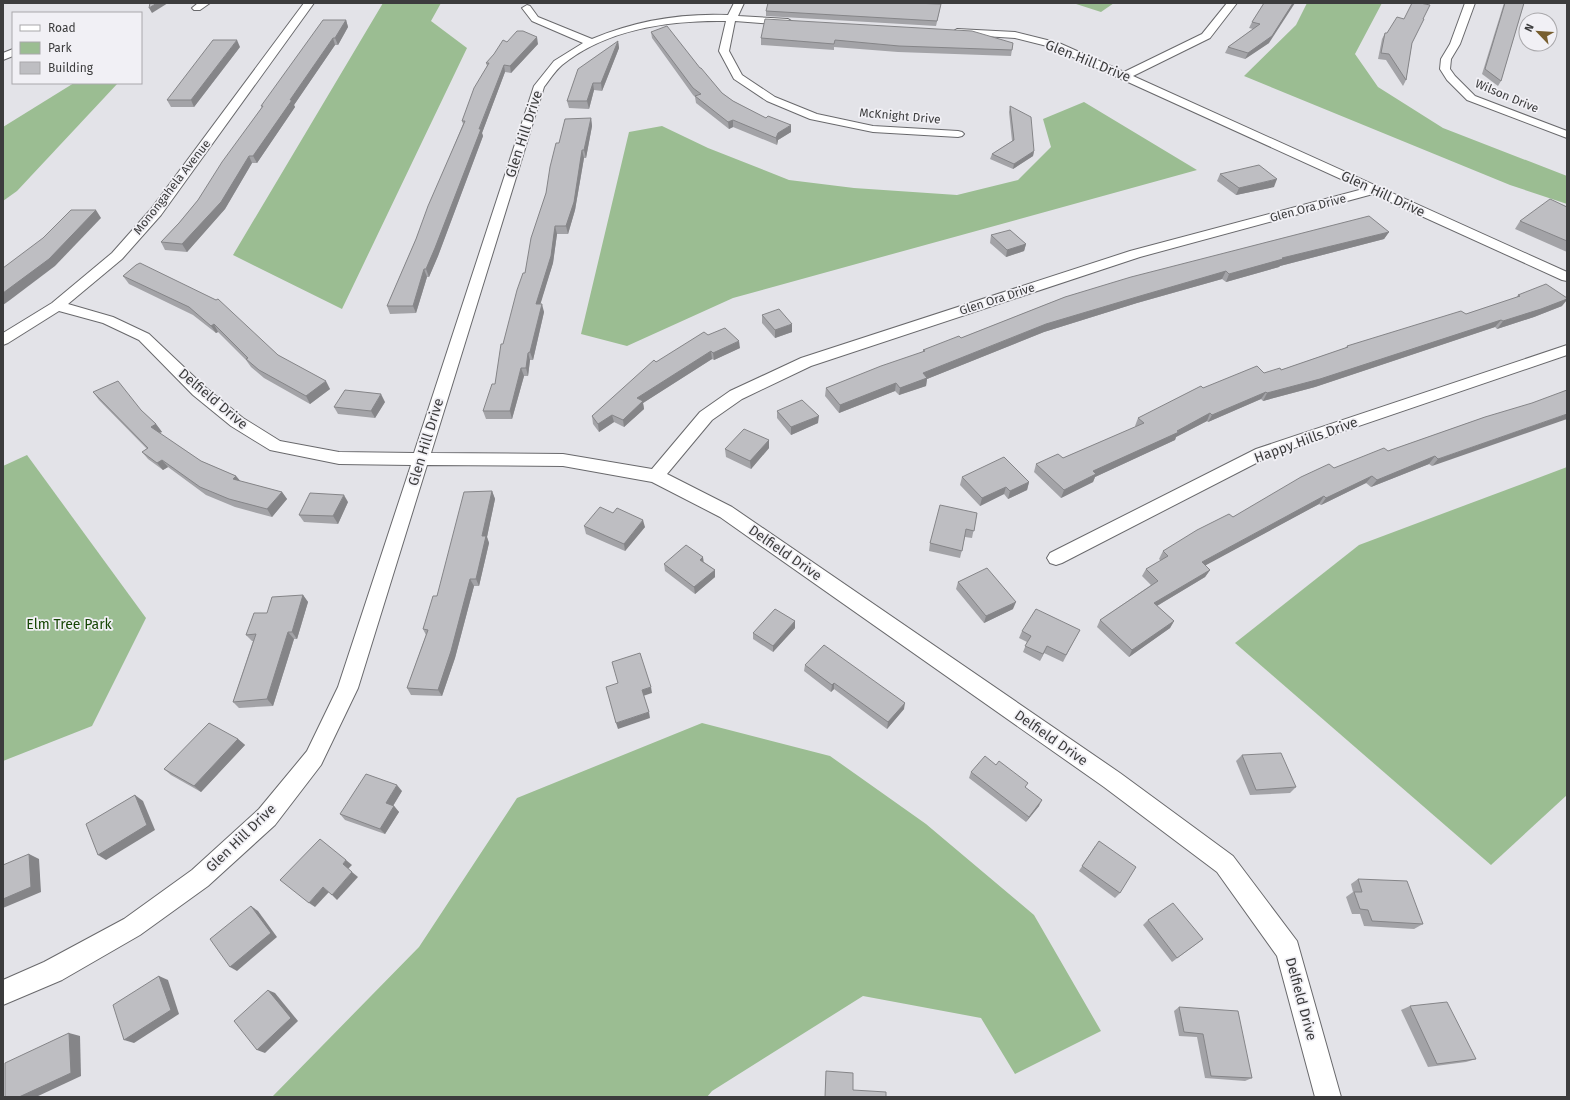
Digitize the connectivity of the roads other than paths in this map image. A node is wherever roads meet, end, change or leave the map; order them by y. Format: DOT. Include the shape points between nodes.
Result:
graph roads {
  1 [pos="309,3"];
  2 [pos="739,3"];
  3 [pos="1232,3"];
  4 [pos="1470,3"];
  5 [pos="527,8"];
  6 [pos="732,19"];
  7 [pos="802,23"];
  8 [pos="944,31"];
  9 [pos="590,42"];
  10 [pos="12,52"];
  11 [pos="3,57"];
  12 [pos="1126,76"];
  13 [pos="958,134"];
  14 [pos="1567,135"];
  15 [pos="1374,190"];
  16 [pos="1567,277"];
  17 [pos="57,306"];
  18 [pos="3,340"];
  19 [pos="1567,350"];
  20 [pos="420,459"];
  21 [pos="656,476"];
  22 [pos="1056,558"];
  23 [pos="3,993"];
  24 [pos="1328,1097"];
  1 -- 17 [label="street, Monongahela Avenue" via="156,212 117,256"];
  2 -- 6 [label="street, McKnight Drive"];
  3 -- 12 [label="street" via="1206,36"];
  4 -- 14 [label="street, Wilson Drive" via="1455,44 1446,59 1445,69 1451,78 1471,98"];
  5 -- 9 [label="street" via="535,19"];
  6 -- 7 [label="street, Glen Hill Drive"];
  6 -- 9 [label="street, Glen Hill Drive" via="687,19 638,27"];
  6 -- 13 [label="street, McKnight Drive" via="724,51 738,77 771,99 814,117 873,129"];
  8 -- 12 [label="street, Glen Hill Drive" via="1015,35 1055,45"];
  9 -- 20 [label="street, Glen Hill Drive" via="559,61 539,86"];
  10 -- 11 [label="street"];
  12 -- 15 [label="street, Glen Hill Drive"];
  15 -- 16 [label="street, Glen Hill Drive"];
  15 -- 21 [label="street, Glen Ora Drive" via="1134,254 806,362 736,395 706,416"];
  17 -- 18 [label="street, Monongahela Avenue"];
  17 -- 20 [label="street, Delfield Drive" via="108,320 144,337 199,391 236,422 276,446 339,458"];
  19 -- 22 [label="street, Happy Hills Drive" via="1262,453"];
  20 -- 21 [label="street, Delfield Drive" via="563,460"];
  20 -- 23 [label="street, Glen Hill Drive" via="348,688 314,758 267,818 200,878 132,927 52,971"];
  21 -- 24 [label="street, Delfield Drive" via="726,512 1112,780 1225,864 1288,950"];
}
